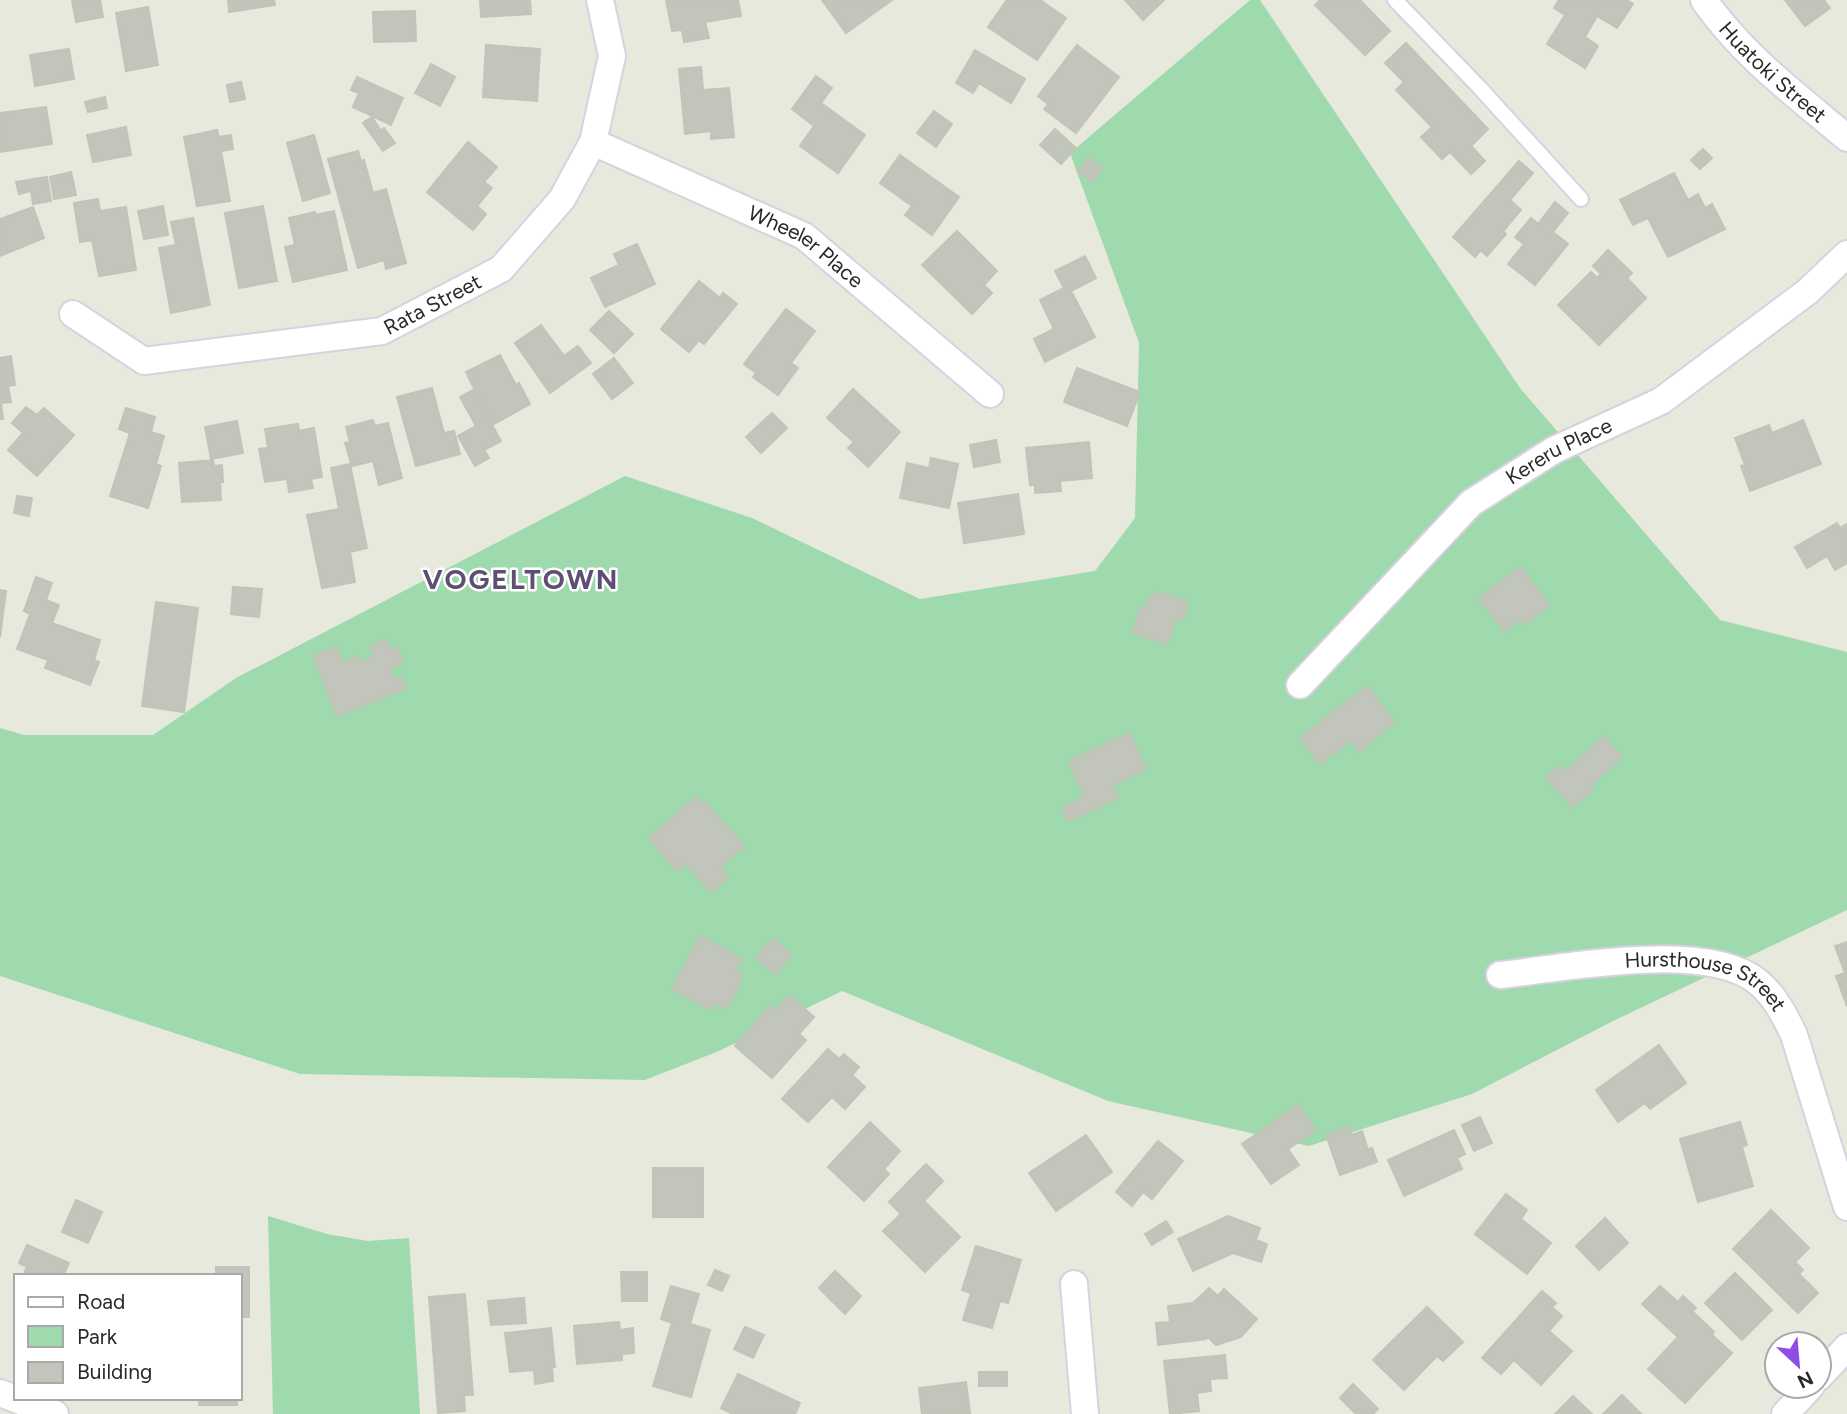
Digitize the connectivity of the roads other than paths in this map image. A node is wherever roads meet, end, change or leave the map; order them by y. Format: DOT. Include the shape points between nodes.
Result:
graph roads {
  1 [pos="600,0"];
  2 [pos="1395,0"];
  3 [pos="1704,0"];
  4 [pos="1847,138"];
  5 [pos="593,142"];
  6 [pos="1581,199"];
  7 [pos="1847,254"];
  8 [pos="73,314"];
  9 [pos="990,394"];
  10 [pos="1300,685"];
  11 [pos="1500,975"];
  12 [pos="1847,1207"];
  13 [pos="1074,1284"];
  14 [pos="1847,1347"];
  15 [pos="1833,1362"];
  16 [pos="18,1400"];
  17 [pos="1798,1400"];
  18 [pos="55,1414"];
  19 [pos="1085,1414"];
  20 [pos="1785,1414"];
  1 -- 5 [label="street, Rata Street" via="612,56"];
  2 -- 6 [label="lane"];
  3 -- 4 [label="street, Huatoki Street" via="1773,76"];
  5 -- 8 [label="street, Rata Street" via="562,199 501,269 382,331 144,361"];
  5 -- 9 [label="street, Wheeler Place" via="804,236"];
  7 -- 10 [label="street, Kereru Place" via="1807,292 1661,401 1553,450 1471,503"];
  11 -- 12 [label="street, Hursthouse Street" via="1638,959 1688,960 1716,963 1758,982 1786,1016 1794,1035"];
  13 -- 19 [label="street"];
  14 -- 15 [label="street"];
  16 -- 18 [label="street"];
  17 -- 20 [label="street"];
}
